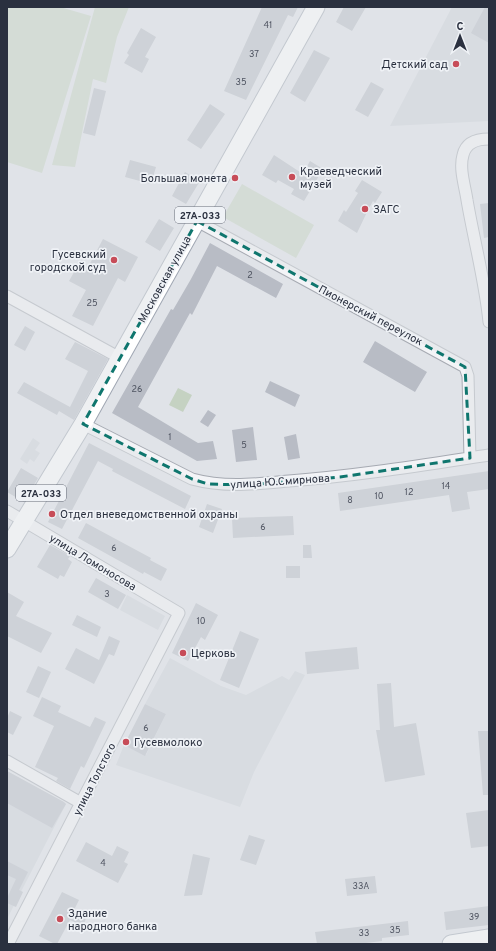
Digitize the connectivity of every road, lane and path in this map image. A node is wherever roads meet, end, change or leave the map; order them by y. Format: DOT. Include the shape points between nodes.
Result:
graph roads {
  1 [pos="316,7"];
  2 [pos="489,139"];
  3 [pos="197,221"];
  4 [pos="7,296"];
  5 [pos="489,322"];
  6 [pos="120,358"];
  7 [pos="83,424"];
  8 [pos="489,455"];
  9 [pos="470,458"];
  10 [pos="7,511"];
  11 [pos="24,521"];
  12 [pos="7,549"];
  13 [pos="179,614"];
  14 [pos="7,761"];
  15 [pos="81,803"];
  16 [pos="489,938"];
  17 [pos="8,944"];
  18 [pos="451,944"];
  1 -- 3 [label="main road, Московская улица / 27А-033"];
  2 -- 5 [label="street" via="473,141 466,147 461,167 476,251 486,290"];
  3 -- 6 [label="main road, Московская улица / 27А-033"];
  3 -- 9 [label="street, Пионерский переулок" via="465,367 468,376"];
  4 -- 6 [label="street"];
  6 -- 7 [label="main road, Московская улица / 27А-033"];
  7 -- 9 [label="street, улица Ю.Смирнова" via="192,479 208,484 247,485 318,479"];
  7 -- 11 [label="main road, Московская улица / 27А-033"];
  8 -- 9 [label="street, улица Ю.Смирнова"];
  10 -- 11 [label="street, улица Ломоносова"];
  11 -- 12 [label="main road, Московская улица / 27А-033"];
  11 -- 13 [label="street, улица Ломоносова"];
  13 -- 15 [label="street, улица Толстого"];
  14 -- 15 [label="street"];
  15 -- 17 [label="street, улица Толстого"];
  16 -- 18 [label="main road"];
}
